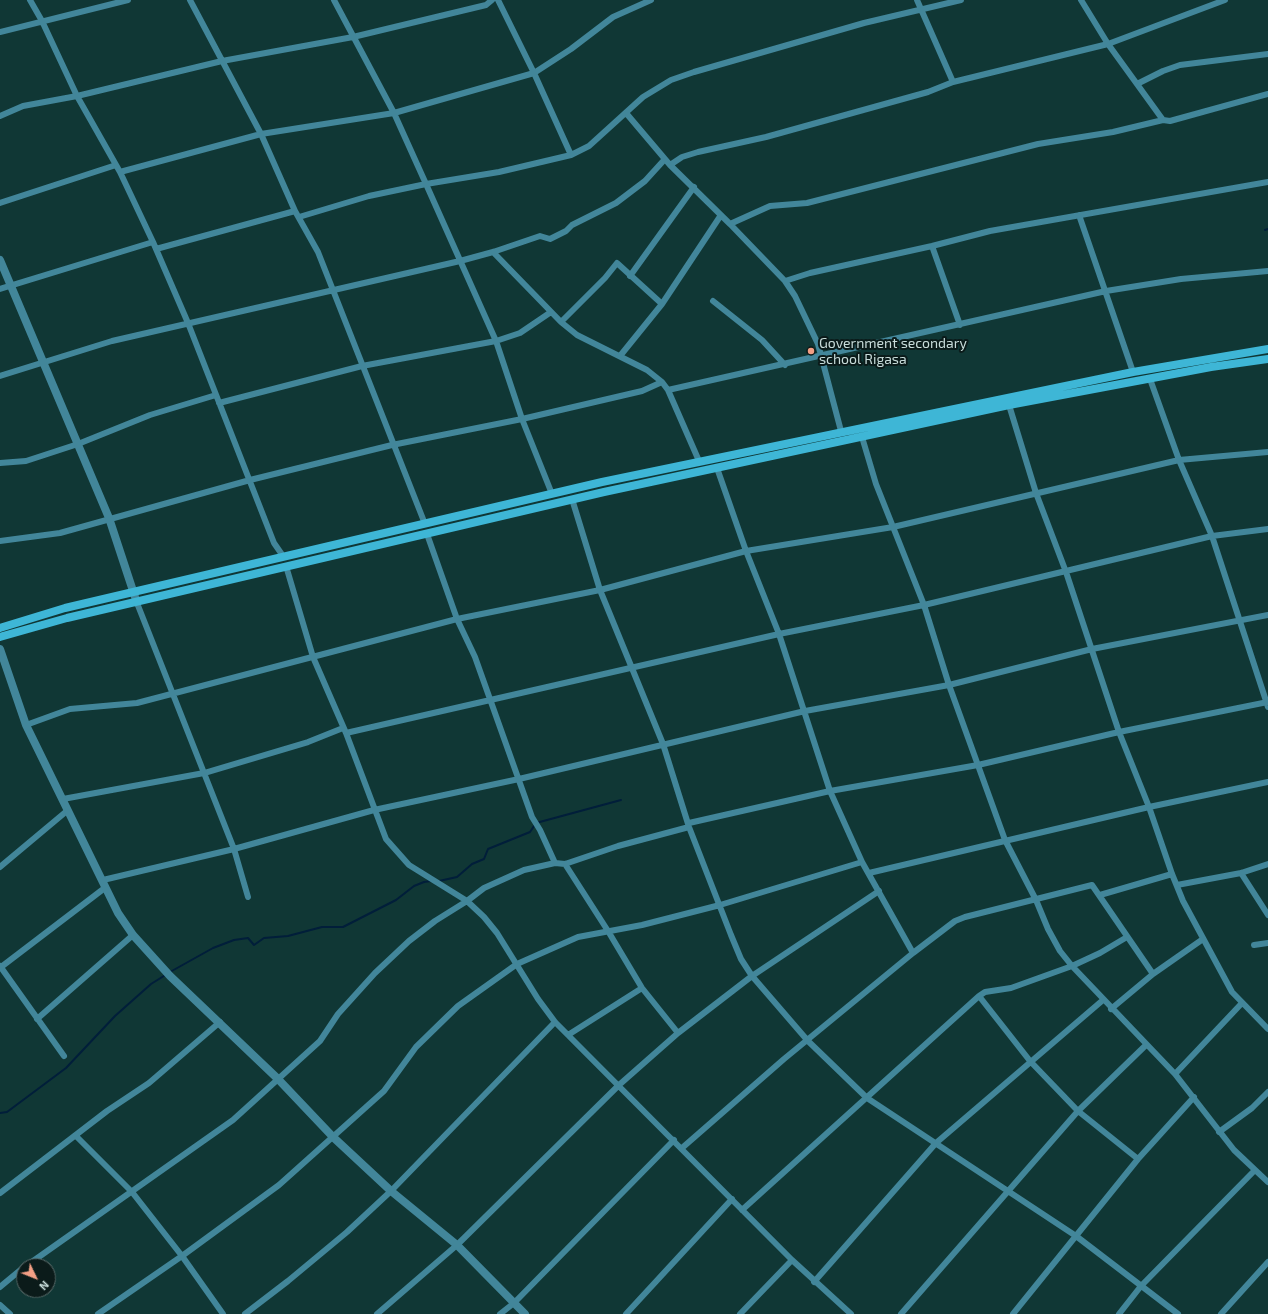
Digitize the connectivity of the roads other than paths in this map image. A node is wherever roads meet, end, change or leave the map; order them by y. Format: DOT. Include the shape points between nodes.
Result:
graph roads {
  1 [pos="30,0"];
  2 [pos="128,0"];
  3 [pos="190,0"];
  4 [pos="334,0"];
  5 [pos="492,0"];
  6 [pos="498,0"];
  7 [pos="651,0"];
  8 [pos="917,0"];
  9 [pos="961,0"];
  10 [pos="1081,0"];
  11 [pos="1225,0"];
  12 [pos="923,10"];
  13 [pos="42,21"];
  14 [pos="0,32"];
  15 [pos="353,37"];
  16 [pos="1108,44"];
  17 [pos="1268,54"];
  18 [pos="222,61"];
  19 [pos="534,74"];
  20 [pos="953,82"];
  21 [pos="1137,84"];
  22 [pos="1268,94"];
  23 [pos="77,96"];
  24 [pos="394,113"];
  25 [pos="626,113"];
  26 [pos="0,116"];
  27 [pos="1163,120"];
  28 [pos="262,134"];
  29 [pos="571,155"];
  30 [pos="665,159"];
  31 [pos="670,164"];
  32 [pos="116,165"];
  33 [pos="120,172"];
  34 [pos="1268,182"];
  35 [pos="426,184"];
  36 [pos="694,187"];
  37 [pos="0,203"];
  38 [pos="295,210"];
  39 [pos="721,215"];
  40 [pos="1079,215"];
  41 [pos="299,217"];
  42 [pos="730,224"];
  43 [pos="153,242"];
  44 [pos="932,246"];
  45 [pos="156,249"];
  46 [pos="494,252"];
  47 [pos="0,260"];
  48 [pos="460,262"];
  49 [pos="1268,271"];
  50 [pos="630,276"];
  51 [pos="786,281"];
  52 [pos="12,285"];
  53 [pos="0,289"];
  54 [pos="334,290"];
  55 [pos="1106,291"];
  56 [pos="713,301"];
  57 [pos="662,304"];
  58 [pos="551,312"];
  59 [pos="561,322"];
  60 [pos="188,323"];
  61 [pos="960,325"];
  62 [pos="496,342"];
  63 [pos="1268,348"];
  64 [pos="821,355"];
  65 [pos="620,356"];
  66 [pos="1268,359"];
  67 [pos="45,364"];
  68 [pos="785,365"];
  69 [pos="362,366"];
  70 [pos="1133,372"];
  71 [pos="0,376"];
  72 [pos="1150,379"];
  73 [pos="662,382"];
  74 [pos="668,390"];
  75 [pos="216,395"];
  76 [pos="219,403"];
  77 [pos="1008,405"];
  78 [pos="522,418"];
  79 [pos="842,431"];
  80 [pos="862,437"];
  81 [pos="78,444"];
  82 [pos="392,445"];
  83 [pos="1268,452"];
  84 [pos="1179,460"];
  85 [pos="698,461"];
  86 [pos="0,463"];
  87 [pos="717,468"];
  88 [pos="250,480"];
  89 [pos="1036,493"];
  90 [pos="552,494"];
  91 [pos="572,499"];
  92 [pos="109,518"];
  93 [pos="425,524"];
  94 [pos="893,528"];
  95 [pos="1268,529"];
  96 [pos="427,534"];
  97 [pos="1212,536"];
  98 [pos="0,541"];
  99 [pos="746,551"];
  100 [pos="283,556"];
  101 [pos="286,566"];
  102 [pos="1066,572"];
  103 [pos="600,590"];
  104 [pos="135,593"];
  105 [pos="137,602"];
  106 [pos="924,605"];
  107 [pos="1268,615"];
  108 [pos="458,619"];
  109 [pos="1239,621"];
  110 [pos="0,628"];
  111 [pos="779,634"];
  112 [pos="0,637"];
  113 [pos="0,649"];
  114 [pos="1092,649"];
  115 [pos="313,657"];
  116 [pos="633,668"];
  117 [pos="949,685"];
  118 [pos="172,692"];
  119 [pos="489,699"];
  120 [pos="1267,704"];
  121 [pos="805,711"];
  122 [pos="26,725"];
  123 [pos="344,730"];
  124 [pos="1119,732"];
  125 [pos="663,744"];
  126 [pos="978,765"];
  127 [pos="204,772"];
  128 [pos="519,779"];
  129 [pos="1268,782"];
  130 [pos="830,791"];
  131 [pos="63,799"];
  132 [pos="1149,807"];
  133 [pos="68,810"];
  134 [pos="374,810"];
  135 [pos="689,825"];
  136 [pos="1005,840"];
  137 [pos="234,849"];
  138 [pos="862,862"];
  139 [pos="555,864"];
  140 [pos="565,864"];
  141 [pos="1268,864"];
  142 [pos="1,865"];
  143 [pos="869,873"];
  144 [pos="1241,873"];
  145 [pos="1172,874"];
  146 [pos="105,883"];
  147 [pos="1177,885"];
  148 [pos="879,891"];
  149 [pos="1100,895"];
  150 [pos="248,897"];
  151 [pos="1036,900"];
  152 [pos="467,901"];
  153 [pos="720,905"];
  154 [pos="1268,915"];
  155 [pos="608,930"];
  156 [pos="133,935"];
  157 [pos="1127,937"];
  158 [pos="1203,939"];
  159 [pos="1268,943"];
  160 [pos="1254,945"];
  161 [pos="914,953"];
  162 [pos="517,964"];
  163 [pos="0,966"];
  164 [pos="1072,966"];
  165 [pos="1153,974"];
  166 [pos="752,976"];
  167 [pos="642,988"];
  168 [pos="979,996"];
  169 [pos="1103,1000"];
  170 [pos="1242,1003"];
  171 [pos="1111,1009"];
  172 [pos="37,1019"];
  173 [pos="220,1022"];
  174 [pos="555,1022"];
  175 [pos="1268,1029"];
  176 [pos="678,1033"];
  177 [pos="568,1035"];
  178 [pos="808,1041"];
  179 [pos="1146,1046"];
  180 [pos="64,1056"];
  181 [pos="1030,1061"];
  182 [pos="1175,1074"];
  183 [pos="278,1079"];
  184 [pos="619,1085"];
  185 [pos="1268,1092"];
  186 [pos="1194,1097"];
  187 [pos="866,1098"];
  188 [pos="1078,1111"];
  189 [pos="1219,1132"];
  190 [pos="76,1136"];
  191 [pos="332,1137"];
  192 [pos="674,1140"];
  193 [pos="936,1143"];
  194 [pos="682,1148"];
  195 [pos="1138,1159"];
  196 [pos="1255,1170"];
  197 [pos="1268,1182"];
  198 [pos="1008,1190"];
  199 [pos="391,1191"];
  200 [pos="132,1192"];
  201 [pos="0,1193"];
  202 [pos="732,1199"];
  203 [pos="742,1210"];
  204 [pos="1076,1236"];
  205 [pos="457,1245"];
  206 [pos="182,1256"];
  207 [pos="38,1258"];
  208 [pos="792,1260"];
  209 [pos="1268,1262"];
  210 [pos="16,1274"];
  211 [pos="814,1282"];
  212 [pos="1141,1286"];
  213 [pos="0,1287"];
  214 [pos="514,1303"];
  215 [pos="0,1305"];
  216 [pos="10,1314"];
  217 [pos="98,1314"];
  218 [pos="223,1314"];
  219 [pos="245,1314"];
  220 [pos="377,1314"];
  221 [pos="500,1314"];
  222 [pos="525,1314"];
  223 [pos="626,1314"];
  224 [pos="740,1314"];
  225 [pos="851,1314"];
  226 [pos="901,1314"];
  227 [pos="1013,1314"];
  228 [pos="1119,1314"];
  229 [pos="1178,1314"];
  230 [pos="1221,1314"];
  1 -- 13 [label="street"];
  2 -- 13 [label="street"];
  3 -- 18 [label="street"];
  4 -- 15 [label="street"];
  5 -- 15 [label="street" via="486,4"];
  6 -- 19 [label="street"];
  7 -- 19 [label="street" via="614,17"];
  8 -- 12 [label="street"];
  9 -- 12 [label="street"];
  10 -- 16 [label="street"];
  11 -- 16 [label="street"];
  12 -- 20 [label="street"];
  12 -- 25 [label="street" via="864,23 694,72 671,80 643,97"];
  13 -- 14 [label="street"];
  13 -- 23 [label="street"];
  15 -- 18 [label="street"];
  15 -- 24 [label="street"];
  16 -- 20 [label="street"];
  16 -- 21 [label="street"];
  17 -- 21 [label="street" via="1180,65"];
  18 -- 23 [label="street"];
  18 -- 28 [label="street"];
  19 -- 24 [label="street"];
  19 -- 29 [label="street"];
  20 -- 31 [label="street" via="928,92 766,137 698,152"];
  21 -- 27 [label="street"];
  22 -- 27 [label="street"];
  23 -- 26 [label="street" via="24,106"];
  23 -- 32 [label="street"];
  24 -- 28 [label="street"];
  24 -- 35 [label="street"];
  25 -- 29 [label="street" via="589,146"];
  25 -- 30 [label="street"];
  27 -- 42 [label="street" via="1113,132 1038,144 807,203 770,206"];
  28 -- 33 [label="street"];
  28 -- 38 [label="street"];
  29 -- 35 [label="street" via="499,172"];
  30 -- 31 [label="street"];
  30 -- 46 [label="street" via="646,181 616,204 572,225 550,239 540,236"];
  31 -- 36 [label="street"];
  32 -- 33 [label="street"];
  32 -- 37 [label="street"];
  33 -- 43 [label="street"];
  34 -- 40 [label="street"];
  35 -- 41 [label="street" via="369,196"];
  35 -- 48 [label="street"];
  36 -- 39 [label="street"];
  36 -- 50 [label="street"];
  38 -- 41 [label="street"];
  38 -- 45 [label="street"];
  39 -- 42 [label="street"];
  39 -- 57 [label="street"];
  40 -- 44 [label="street" via="990,230"];
  40 -- 55 [label="street"];
  41 -- 54 [label="street" via="318,252"];
  42 -- 51 [label="street"];
  43 -- 45 [label="street"];
  43 -- 52 [label="street"];
  44 -- 51 [label="street" via="810,273"];
  44 -- 61 [label="street"];
  45 -- 60 [label="street"];
  46 -- 48 [label="street"];
  46 -- 58 [label="street"];
  47 -- 52 [label="street"];
  48 -- 54 [label="street"];
  48 -- 62 [label="street"];
  49 -- 55 [label="street" via="1181,279"];
  50 -- 57 [label="street"];
  50 -- 59 [label="street" via="617,263"];
  51 -- 64 [label="street"];
  52 -- 53 [label="street"];
  52 -- 67 [label="street"];
  54 -- 60 [label="street"];
  54 -- 69 [label="street"];
  55 -- 61 [label="street"];
  55 -- 70 [label="street"];
  56 -- 68 [label="street" via="762,340"];
  57 -- 65 [label="street"];
  58 -- 59 [label="street"];
  58 -- 62 [label="street" via="520,334"];
  59 -- 65 [label="street" via="577,335"];
  60 -- 67 [label="street" via="112,341"];
  60 -- 75 [label="street"];
  61 -- 64 [label="street"];
  62 -- 69 [label="street"];
  62 -- 78 [label="street"];
  63 -- 70 [label="main road"];
  64 -- 68 [label="street"];
  64 -- 79 [label="street"];
  65 -- 73 [label="street"];
  66 -- 72 [label="main road"];
  67 -- 71 [label="street"];
  67 -- 81 [label="street"];
  68 -- 74 [label="street"];
  69 -- 76 [label="street"];
  69 -- 82 [label="street"];
  70 -- 79 [label="main road"];
  72 -- 77 [label="main road"];
  72 -- 84 [label="street"];
  73 -- 74 [label="street"];
  73 -- 78 [label="street" via="642,391"];
  74 -- 85 [label="street"];
  75 -- 76 [label="street"];
  75 -- 81 [label="street" via="150,415"];
  76 -- 88 [label="street"];
  77 -- 80 [label="main road"];
  77 -- 89 [label="street"];
  78 -- 82 [label="street"];
  78 -- 90 [label="street"];
  79 -- 85 [label="main road"];
  80 -- 87 [label="main road"];
  80 -- 94 [label="street"];
  81 -- 86 [label="street" via="26,461"];
  81 -- 92 [label="street"];
  82 -- 88 [label="street"];
  82 -- 93 [label="street"];
  83 -- 84 [label="street"];
  84 -- 89 [label="street"];
  84 -- 97 [label="street"];
  85 -- 90 [label="main road"];
  87 -- 91 [label="main road"];
  87 -- 99 [label="street"];
  88 -- 92 [label="street"];
  88 -- 100 [label="street" via="274,543"];
  89 -- 94 [label="street"];
  89 -- 102 [label="street"];
  90 -- 93 [label="main road"];
  91 -- 96 [label="main road"];
  91 -- 103 [label="street"];
  92 -- 98 [label="street" via="60,533"];
  92 -- 104 [label="street"];
  93 -- 100 [label="main road"];
  94 -- 99 [label="street"];
  94 -- 106 [label="street"];
  95 -- 97 [label="street"];
  96 -- 101 [label="main road"];
  96 -- 108 [label="street"];
  97 -- 102 [label="street"];
  97 -- 109 [label="street"];
  99 -- 103 [label="street"];
  99 -- 111 [label="street"];
  100 -- 104 [label="main road"];
  101 -- 105 [label="main road"];
  101 -- 115 [label="street"];
  102 -- 106 [label="street"];
  102 -- 114 [label="street"];
  103 -- 108 [label="street"];
  103 -- 116 [label="street"];
  104 -- 105 [label="street"];
  104 -- 110 [label="main road" via="65,608"];
  105 -- 112 [label="main road"];
  105 -- 118 [label="street"];
  106 -- 111 [label="street"];
  106 -- 117 [label="street"];
  107 -- 109 [label="street"];
  108 -- 115 [label="street"];
  108 -- 119 [label="street" via="475,657"];
  109 -- 114 [label="street"];
  109 -- 120 [label="street"];
  111 -- 116 [label="street"];
  111 -- 121 [label="street"];
  113 -- 122 [label="street"];
  114 -- 117 [label="street"];
  114 -- 124 [label="street"];
  115 -- 118 [label="street"];
  115 -- 123 [label="street"];
  116 -- 119 [label="street"];
  116 -- 125 [label="street"];
  117 -- 121 [label="street"];
  117 -- 126 [label="street"];
  118 -- 122 [label="street" via="137,702 70,709"];
  118 -- 127 [label="street"];
  119 -- 123 [label="street"];
  119 -- 128 [label="street"];
  120 -- 124 [label="street"];
  121 -- 125 [label="street"];
  121 -- 130 [label="street"];
  122 -- 131 [label="street"];
  123 -- 127 [label="street"];
  123 -- 134 [label="street"];
  124 -- 126 [label="street"];
  124 -- 132 [label="street"];
  125 -- 128 [label="street"];
  125 -- 135 [label="street"];
  126 -- 130 [label="street"];
  126 -- 136 [label="street"];
  127 -- 131 [label="street"];
  127 -- 137 [label="street"];
  128 -- 134 [label="street"];
  128 -- 139 [label="street" via="532,817"];
  129 -- 132 [label="street"];
  130 -- 135 [label="street"];
  130 -- 138 [label="street"];
  131 -- 133 [label="street"];
  132 -- 136 [label="street"];
  132 -- 145 [label="street"];
  133 -- 142 [label="street"];
  133 -- 146 [label="street"];
  134 -- 137 [label="street"];
  134 -- 152 [label="street" via="386,839 410,865"];
  135 -- 140 [label="street"];
  135 -- 153 [label="street"];
  136 -- 143 [label="street"];
  136 -- 151 [label="street"];
  137 -- 146 [label="street"];
  137 -- 150 [label="street"];
  138 -- 143 [label="street"];
  138 -- 153 [label="street"];
  139 -- 140 [label="street"];
  139 -- 152 [label="street" via="524,870 500,880"];
  140 -- 155 [label="street"];
  141 -- 144 [label="street"];
  143 -- 148 [label="street"];
  144 -- 147 [label="street"];
  144 -- 154 [label="street"];
  145 -- 147 [label="street"];
  145 -- 149 [label="street"];
  146 -- 156 [label="street" via="118,913"];
  146 -- 163 [label="street"];
  147 -- 158 [label="street"];
  148 -- 161 [label="street"];
  148 -- 166 [label="street"];
  149 -- 151 [label="street" via="1092,885 1086,885"];
  149 -- 157 [label="street"];
  151 -- 161 [label="street" via="999,907 955,921"];
  151 -- 164 [label="street" via="1048,929"];
  152 -- 162 [label="street" via="497,933"];
  152 -- 183 [label="street" via="409,941 375,973 338,1014 320,1041"];
  153 -- 155 [label="street" via="642,925"];
  153 -- 166 [label="street" via="741,959"];
  155 -- 162 [label="street" via="578,937"];
  155 -- 167 [label="street"];
  156 -- 172 [label="street"];
  156 -- 173 [label="street" via="170,976"];
  157 -- 164 [label="street"];
  157 -- 165 [label="street"];
  158 -- 165 [label="street"];
  158 -- 170 [label="street" via="1232,992"];
  159 -- 160 [label="street"];
  161 -- 178 [label="street"];
  162 -- 174 [label="street"];
  162 -- 191 [label="street" via="458,1006 416,1047 384,1091"];
  163 -- 172 [label="street"];
  164 -- 168 [label="street" via="1011,988 985,992"];
  164 -- 169 [label="street"];
  165 -- 171 [label="street"];
  166 -- 176 [label="street"];
  166 -- 178 [label="street"];
  167 -- 176 [label="street"];
  167 -- 177 [label="street"];
  168 -- 181 [label="street"];
  168 -- 187 [label="street"];
  169 -- 171 [label="street"];
  169 -- 181 [label="street"];
  170 -- 175 [label="street"];
  170 -- 182 [label="street"];
  171 -- 179 [label="street"];
  172 -- 180 [label="street"];
  173 -- 183 [label="street"];
  173 -- 190 [label="street" via="149,1083 107,1111"];
  174 -- 177 [label="street"];
  174 -- 199 [label="street"];
  176 -- 184 [label="street"];
  177 -- 184 [label="street"];
  178 -- 187 [label="street"];
  178 -- 194 [label="street"];
  179 -- 182 [label="street"];
  179 -- 188 [label="street"];
  181 -- 188 [label="street"];
  181 -- 193 [label="street"];
  182 -- 186 [label="street"];
  183 -- 191 [label="street"];
  183 -- 200 [label="street" via="233,1120"];
  184 -- 192 [label="street"];
  184 -- 205 [label="street"];
  185 -- 189 [label="street" via="1252,1108"];
  186 -- 189 [label="street"];
  186 -- 195 [label="street"];
  187 -- 193 [label="street"];
  187 -- 203 [label="street"];
  188 -- 195 [label="street"];
  188 -- 198 [label="street"];
  189 -- 196 [label="street"];
  190 -- 200 [label="street"];
  190 -- 201 [label="street"];
  191 -- 199 [label="street"];
  191 -- 206 [label="street" via="279,1185"];
  192 -- 194 [label="street"];
  192 -- 214 [label="street"];
  193 -- 198 [label="street"];
  193 -- 211 [label="street"];
  194 -- 202 [label="street"];
  195 -- 204 [label="street"];
  196 -- 197 [label="street"];
  196 -- 212 [label="street"];
  198 -- 204 [label="street"];
  198 -- 226 [label="street"];
  199 -- 205 [label="street"];
  199 -- 219 [label="street" via="347,1232"];
  200 -- 206 [label="street"];
  200 -- 207 [label="street"];
  202 -- 203 [label="street"];
  202 -- 223 [label="street"];
  203 -- 208 [label="street"];
  204 -- 212 [label="street"];
  204 -- 227 [label="street"];
  205 -- 214 [label="street"];
  205 -- 220 [label="street"];
  206 -- 217 [label="street"];
  206 -- 218 [label="street"];
  208 -- 211 [label="street"];
  208 -- 224 [label="street"];
  209 -- 230 [label="street"];
  210 -- 213 [label="street"];
  211 -- 225 [label="street"];
  212 -- 228 [label="street"];
  212 -- 229 [label="street"];
  214 -- 221 [label="street"];
  214 -- 222 [label="street"];
  215 -- 216 [label="street"];
}
